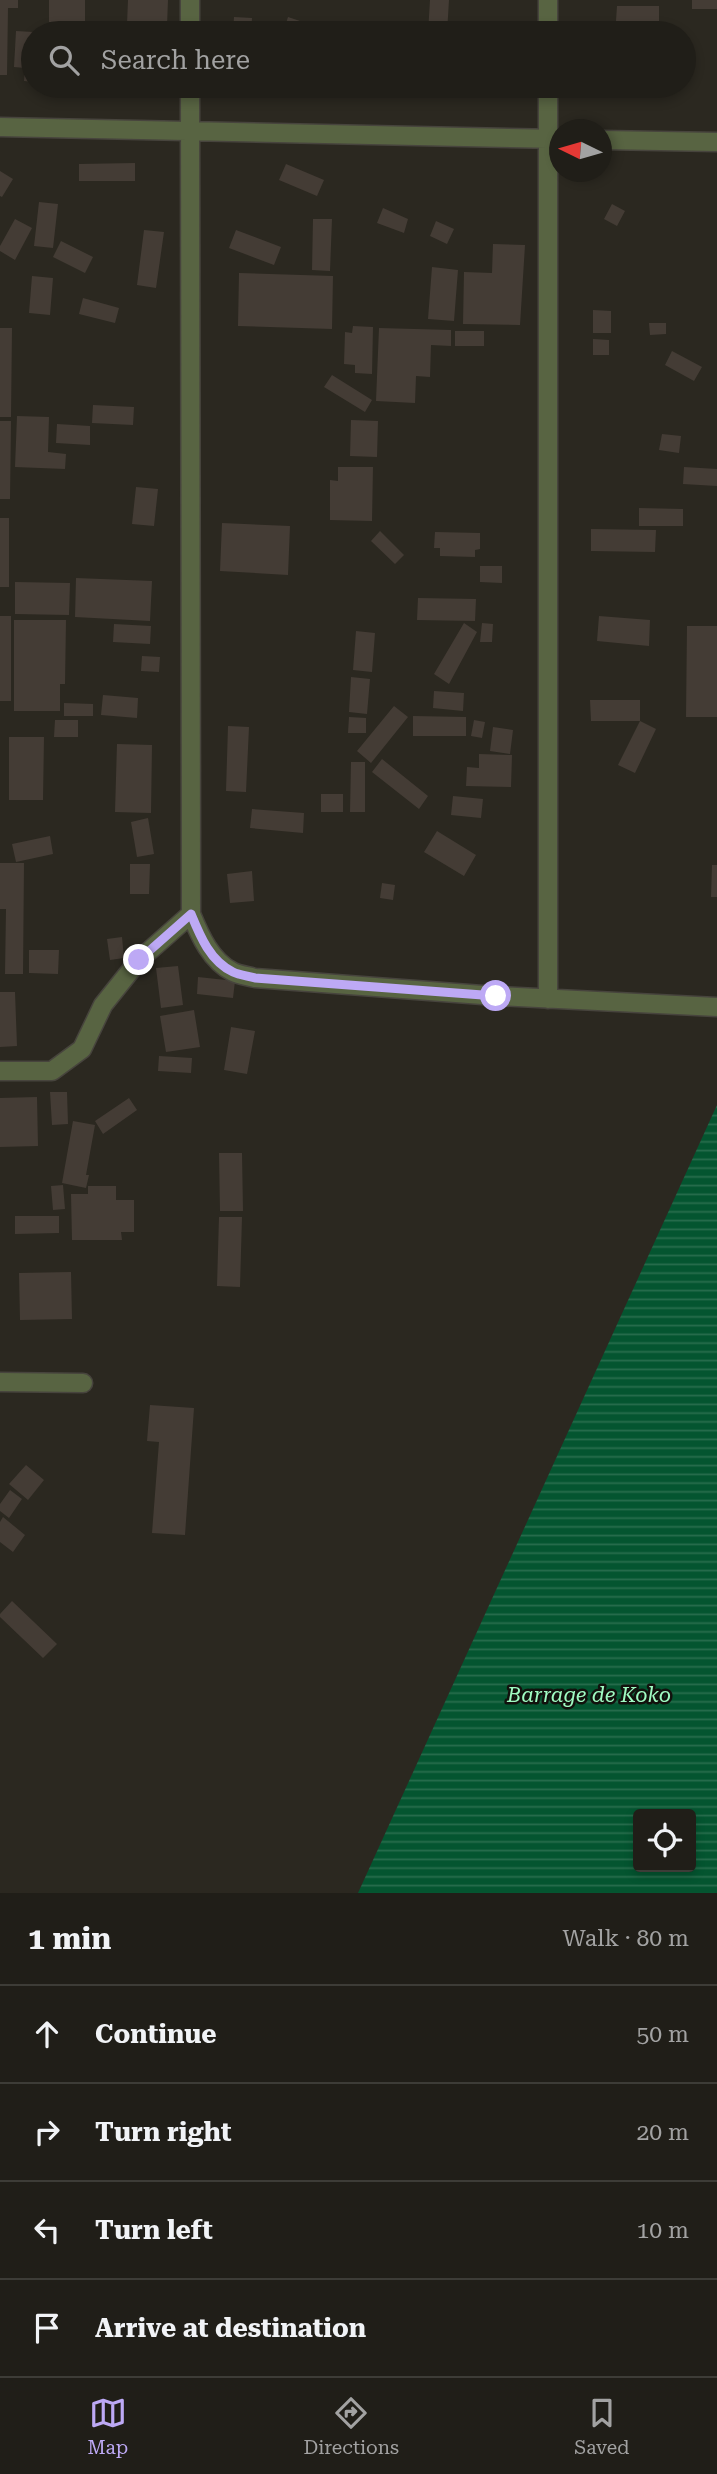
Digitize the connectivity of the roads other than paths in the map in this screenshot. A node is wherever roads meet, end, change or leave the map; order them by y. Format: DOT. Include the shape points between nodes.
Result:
graph roads {
  1 [pos="190,0"];
  2 [pos="548,0"];
  3 [pos="190,21"];
  4 [pos="548,21"];
  5 [pos="190,98"];
  6 [pos="549,98"];
  7 [pos="552,119"];
  8 [pos="0,127"];
  9 [pos="190,130"];
  10 [pos="549,139"];
  11 [pos="612,140"];
  12 [pos="717,142"];
  13 [pos="554,182"];
  14 [pos="191,914"];
  15 [pos="548,999"];
  16 [pos="717,1007"];
  17 [pos="0,1071"];
  18 [pos="0,1382"];
  19 [pos="83,1382"];
  1 -- 3 [label="street"];
  2 -- 4 [label="street"];
  5 -- 9 [label="street"];
  6 -- 7 [label="street"];
  8 -- 9 [label="street"];
  9 -- 10 [label="street"];
  9 -- 14 [label="street"];
  11 -- 12 [label="street"];
  13 -- 15 [label="street"];
  14 -- 15 [label="street" via="201,940 216,959 233,972 255,978"];
  14 -- 17 [label="street" via="139,960 103,1005 82,1049 52,1071"];
  15 -- 16 [label="street"];
  18 -- 19 [label="street"];
}
